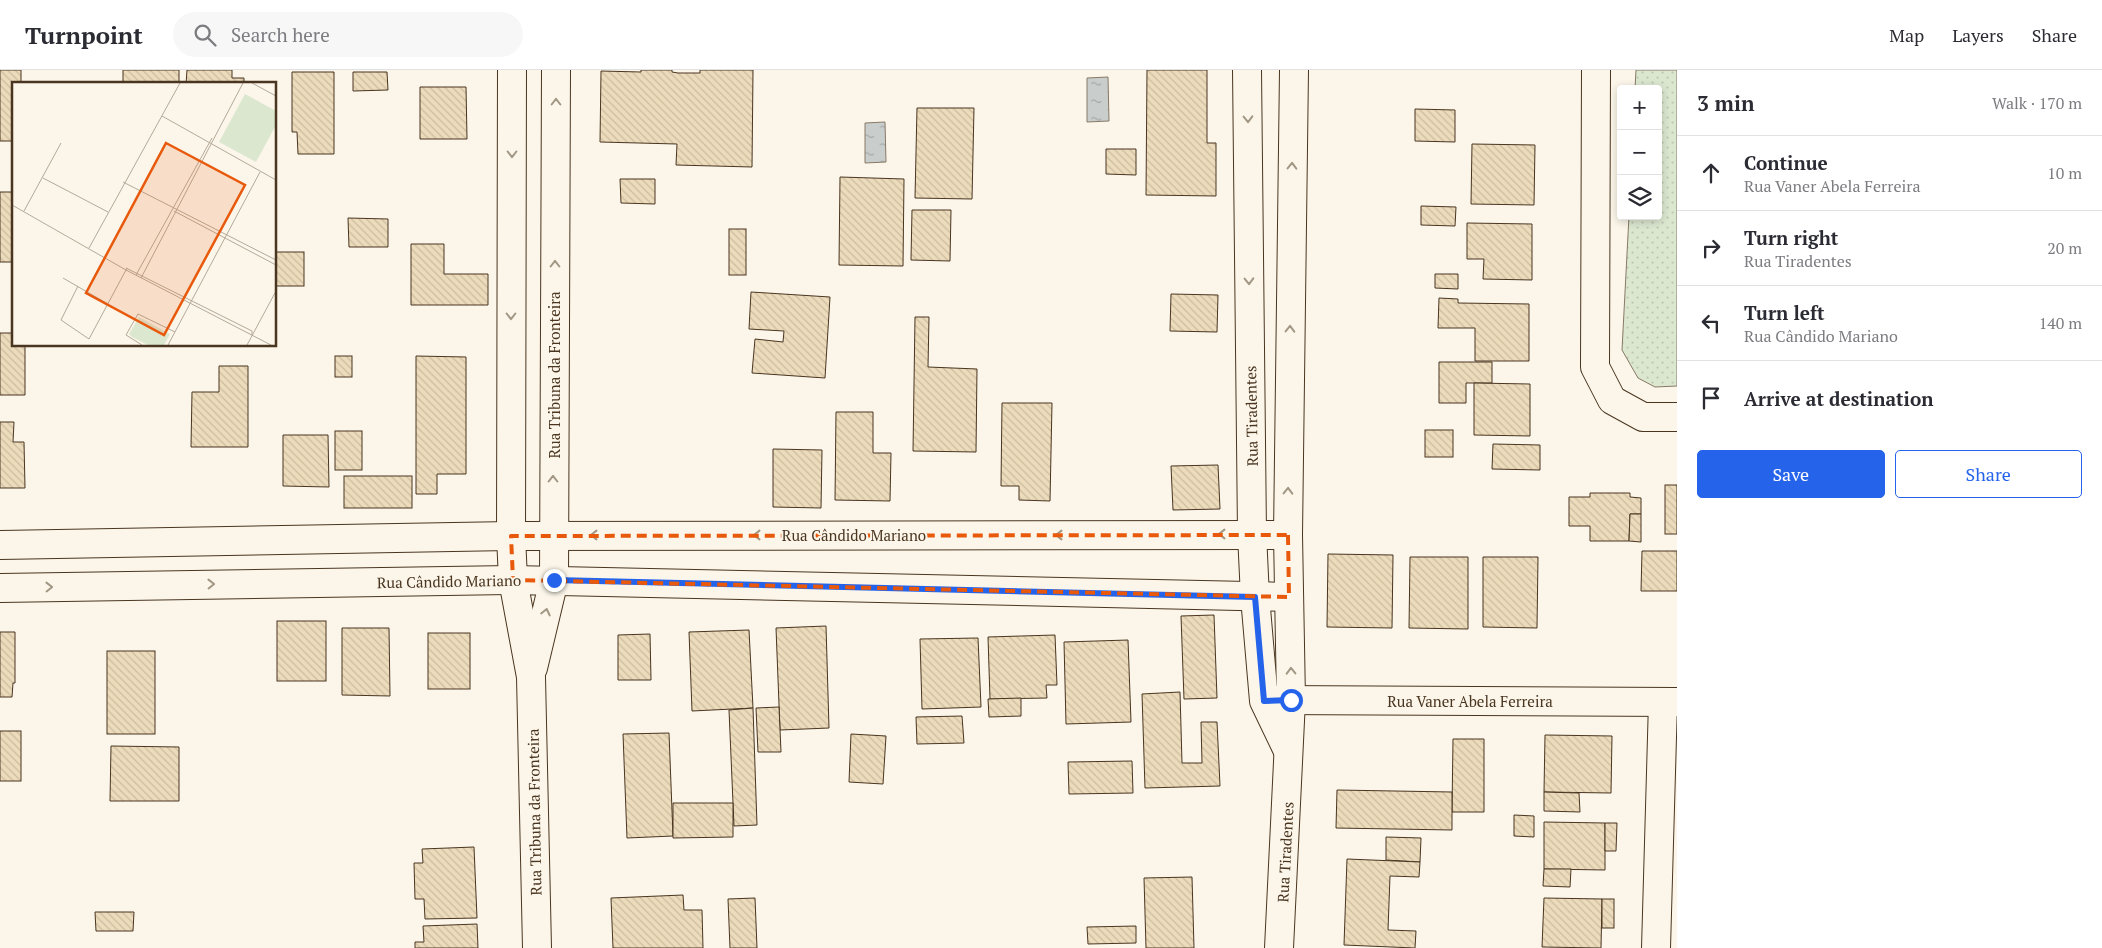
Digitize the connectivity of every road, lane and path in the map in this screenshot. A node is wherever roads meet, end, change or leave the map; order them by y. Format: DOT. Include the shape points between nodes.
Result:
graph roads {
  1 [pos="512,70"];
  2 [pos="556,70"];
  3 [pos="1247,70"];
  4 [pos="1294,70"];
  5 [pos="1596,70"];
  6 [pos="1677,417"];
  7 [pos="1252,534"];
  8 [pos="1288,535"];
  9 [pos="511,536"];
  10 [pos="553,536"];
  11 [pos="0,545"];
  12 [pos="513,580"];
  13 [pos="554,580"];
  14 [pos="0,588"];
  15 [pos="1255,597"];
  16 [pos="1289,597"];
  17 [pos="531,677"];
  18 [pos="1291,700"];
  19 [pos="1264,701"];
  20 [pos="1670,702"];
  21 [pos="1290,755"];
  22 [pos="537,948"];
  23 [pos="1280,948"];
  24 [pos="1656,948"];
  1 -- 9 [label="street, Rua Tribuna da Fronteira, one-way"];
  10 -- 2 [label="street, Rua Tribuna da Fronteira, one-way"];
  3 -- 7 [label="street, Rua Tiradentes, one-way"];
  8 -- 4 [label="street, Rua Tiradentes, one-way"];
  5 -- 6 [label="street" via="1595,366 1612,400 1643,417"];
  7 -- 8 [label="street, Rua Cândido Mariano"];
  7 -- 10 [label="street, Rua Cândido Mariano, one-way"];
  7 -- 15 [label="street, Rua Tiradentes"];
  8 -- 16 [label="street, Rua Tiradentes"];
  9 -- 10 [label="street, Rua Cândido Mariano"];
  9 -- 11 [label="street, Rua Cândido Mariano"];
  9 -- 12 [label="street, Rua Tribuna da Fronteira"];
  10 -- 13 [label="street, Rua Tribuna da Fronteira"];
  12 -- 13 [label="street, Rua Cândido Mariano"];
  14 -- 12 [label="street, Rua Cândido Mariano, one-way"];
  12 -- 17 [label="street, Rua Tribuna da Fronteira"];
  13 -- 15 [label="street, Rua Cândido Mariano"];
  17 -- 13 [label="street, Rua Tribuna da Fronteira, one-way"];
  15 -- 16 [label="street, Rua Cândido Mariano"];
  15 -- 19 [label="street, Rua Tiradentes"];
  18 -- 16 [label="street, Rua Tiradentes, one-way"];
  17 -- 22 [label="street, Rua Tribuna da Fronteira"];
  18 -- 19 [label="street, Rua Vaner Abela Ferreira"];
  18 -- 20 [label="street, Rua Vaner Abela Ferreira"];
  18 -- 21 [label="street, Rua Tiradentes"];
  19 -- 21 [label="street, Rua Tiradentes"];
  20 -- 24 [label="street"];
  21 -- 23 [label="street, Rua Tiradentes"];
}
